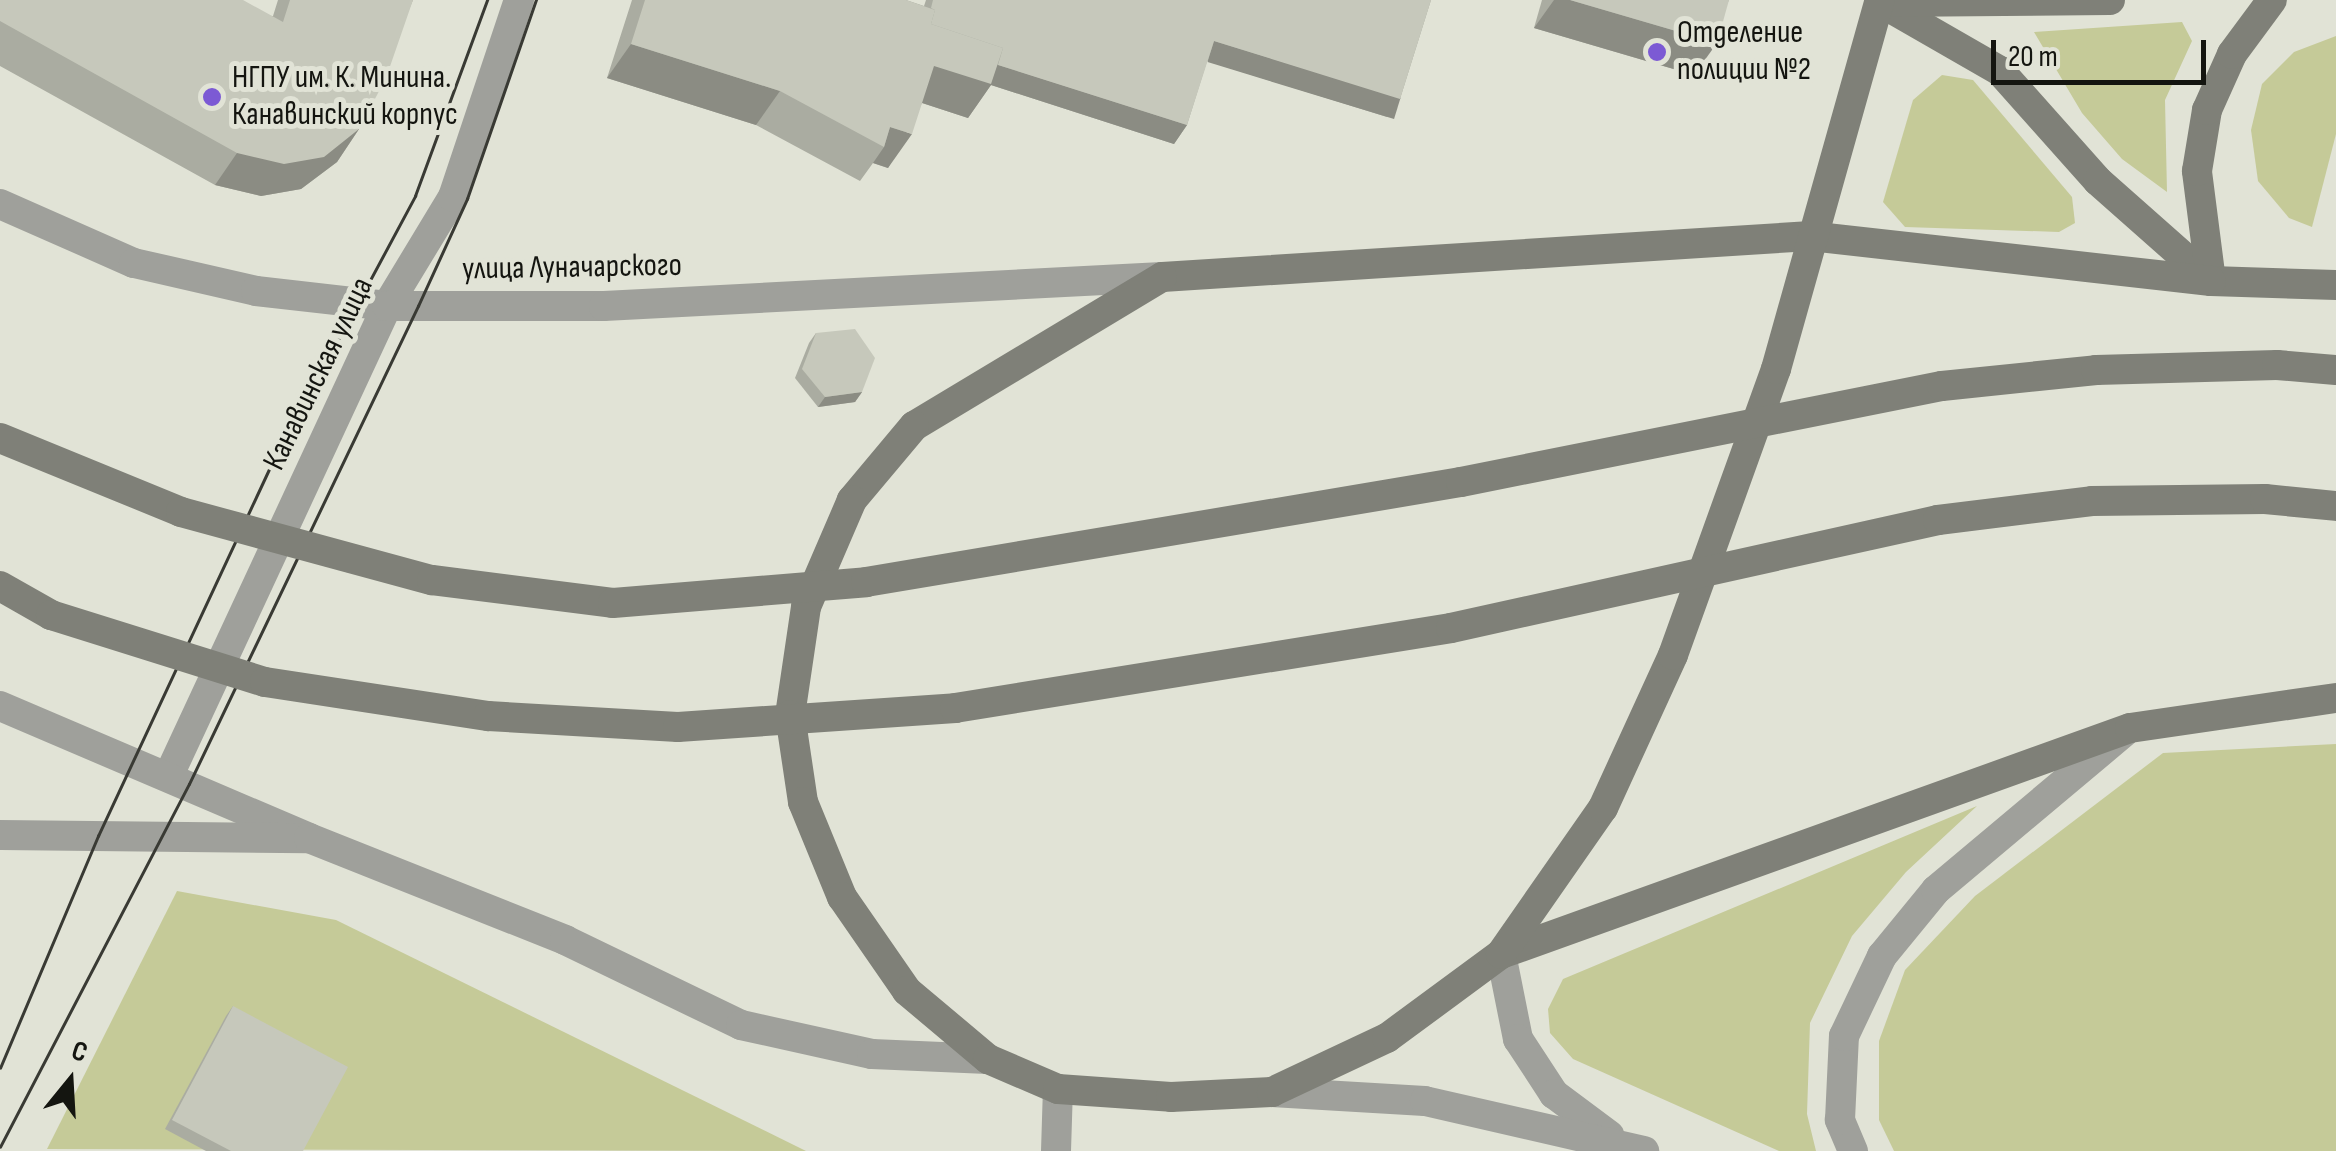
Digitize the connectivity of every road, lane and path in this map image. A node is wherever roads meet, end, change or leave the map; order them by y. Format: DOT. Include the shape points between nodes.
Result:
graph roads {
  1 [pos="519,0"];
  2 [pos="2110,0"];
  3 [pos="2272,0"];
  4 [pos="1880,1"];
  5 [pos="0,204"];
  6 [pos="1811,236"];
  7 [pos="1162,277"];
  8 [pos="2210,281"];
  9 [pos="2336,285"];
  10 [pos="387,306"];
  11 [pos="2336,370"];
  12 [pos="0,438"];
  13 [pos="2336,506"];
  14 [pos="0,586"];
  15 [pos="2336,698"];
  16 [pos="0,706"];
  17 [pos="2130,728"];
  18 [pos="169,775"];
  19 [pos="0,835"];
  20 [pos="309,838"];
  21 [pos="1500,954"];
  22 [pos="988,1059"];
  23 [pos="1058,1089"];
  24 [pos="1272,1092"];
  25 [pos="1632,1147"];
  26 [pos="1056,1151"];
  27 [pos="1853,1151"];
  1 -- 10 [label="street, Канавинская улица" via="453,197"];
  2 -- 4 [label="main road"];
  3 -- 8 [label="main road" via="2232,54 2207,110 2198,171"];
  4 -- 6 [label="main road"];
  4 -- 8 [label="main road" via="2000,70 2098,181"];
  5 -- 10 [label="street, улица Луначарского" via="134,263 256,291"];
  6 -- 7 [label="main road"];
  6 -- 8 [label="main road"];
  6 -- 21 [label="main road" via="1776,369 1673,655 1603,808"];
  7 -- 10 [label="street, улица Луначарского" via="604,306"];
  7 -- 22 [label="main road" via="914,426 852,500 806,607 790,714 803,802 842,897 906,991"];
  8 -- 9 [label="main road"];
  10 -- 18 [label="street, Канавинская улица"];
  11 -- 12 [label="main road, bridge" via="2096,370 1942,386 1462,482 866,582 612,603 396,570 181,512"];
  13 -- 14 [label="main road, bridge" via="2264,499 2092,501 1938,520 1451,628 955,708 678,727 488,716 264,682 51,615"];
  15 -- 17 [label="main road"];
  16 -- 18 [label="street"];
  17 -- 21 [label="main road"];
  17 -- 27 [label="street" via="1936,890 1882,956 1844,1036 1840,1120"];
  18 -- 20 [label="street"];
  19 -- 20 [label="street"];
  20 -- 22 [label="street" via="565,940 741,1025 872,1054"];
  21 -- 24 [label="main road" via="1387,1038"];
  21 -- 25 [label="street" via="1518,1039 1554,1094"];
  22 -- 23 [label="main road"];
  23 -- 24 [label="main road" via="1172,1097"];
  23 -- 26 [label="street"];
  24 -- 25 [label="street" via="1425,1100"];
}
